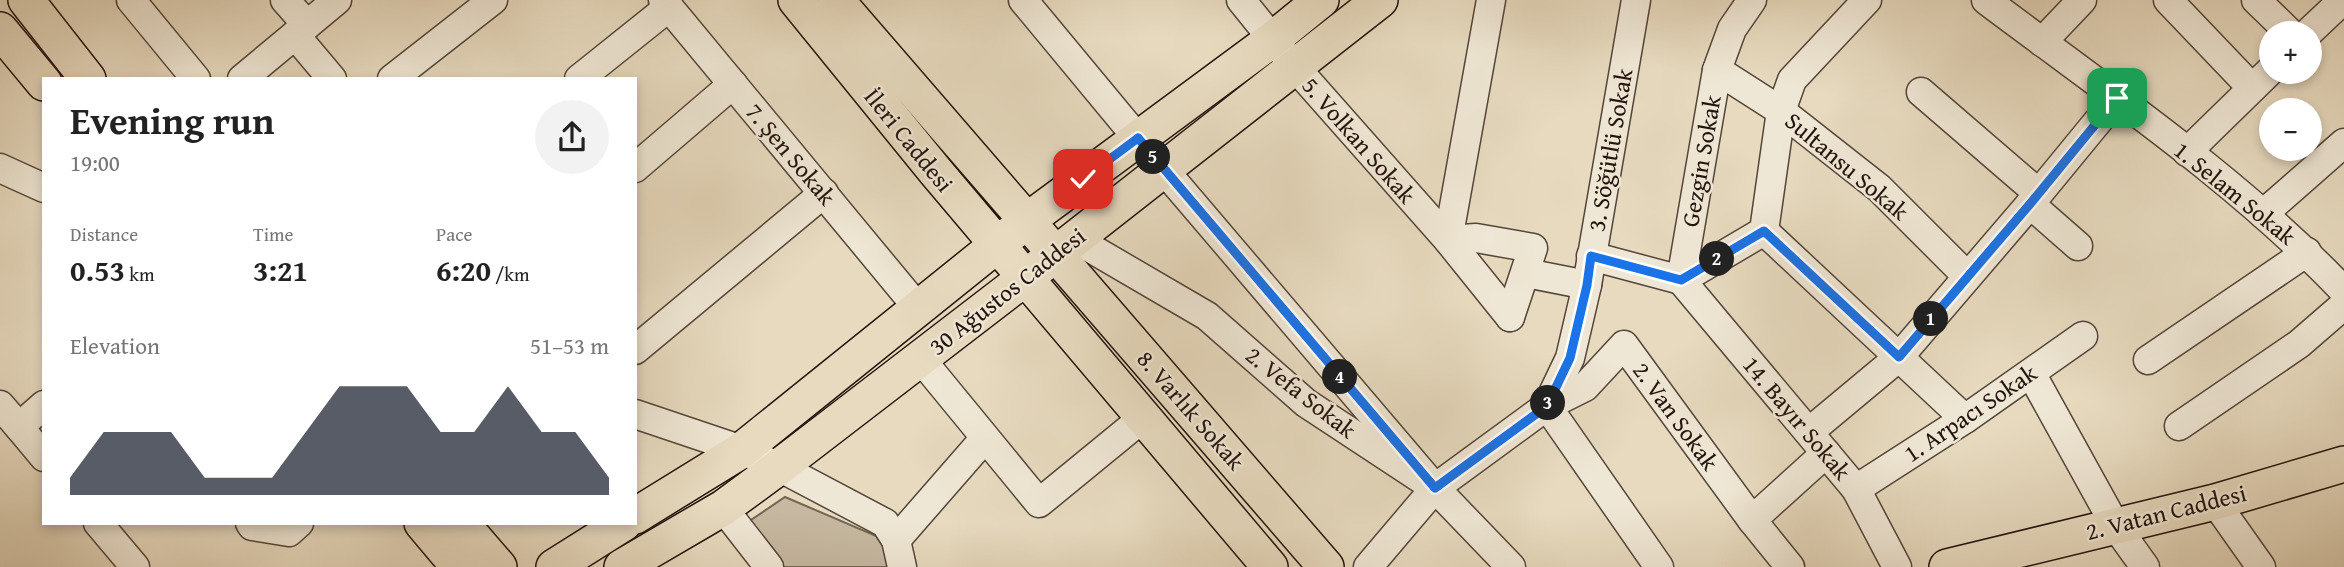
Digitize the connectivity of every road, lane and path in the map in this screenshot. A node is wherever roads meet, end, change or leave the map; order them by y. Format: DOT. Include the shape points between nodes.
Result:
graph roads {
  1 [pos="26,0"];
  2 [pos="131,0"];
  3 [pos="285,0"];
  4 [pos="337,0"];
  5 [pos="492,0"];
  6 [pos="796,0"];
  7 [pos="836,0"];
  8 [pos="1023,0"];
  9 [pos="1241,0"];
  10 [pos="1321,0"];
  11 [pos="1380,0"];
  12 [pos="1491,0"];
  13 [pos="1636,0"];
  14 [pos="1752,0"];
  15 [pos="1867,0"];
  16 [pos="1986,0"];
  17 [pos="2082,0"];
  18 [pos="2168,0"];
  19 [pos="2256,0"];
  20 [pos="2343,0"];
  21 [pos="666,4"];
  22 [pos="2278,21"];
  23 [pos="2321,21"];
  24 [pos="0,30"];
  25 [pos="301,30"];
  26 [pos="1273,39"];
  27 [pos="2042,42"];
  28 [pos="1295,67"];
  29 [pos="1717,70"];
  30 [pos="2259,76"];
  31 [pos="86,77"];
  32 [pos="194,77"];
  33 [pos="244,77"];
  34 [pos="331,77"];
  35 [pos="394,77"];
  36 [pos="581,77"];
  37 [pos="42,81"];
  38 [pos="2259,82"];
  39 [pos="733,84"];
  40 [pos="1921,92"];
  41 [pos="2117,98"];
  42 [pos="1781,111"];
  43 [pos="2344,143"];
  44 [pos="2187,152"];
  45 [pos="1151,154"];
  46 [pos="637,166"];
  47 [pos="0,168"];
  48 [pos="42,187"];
  49 [pos="824,193"];
  50 [pos="2034,199"];
  51 [pos="2263,214"];
  52 [pos="1028,220"];
  53 [pos="1764,231"];
  54 [pos="1448,240"];
  55 [pos="996,245"];
  56 [pos="1065,246"];
  57 [pos="2078,246"];
  58 [pos="2307,252"];
  59 [pos="1591,256"];
  60 [pos="1526,273"];
  61 [pos="1967,276"];
  62 [pos="1026,278"];
  63 [pos="1681,280"];
  64 [pos="1587,285"];
  65 [pos="2344,291"];
  66 [pos="2344,305"];
  67 [pos="918,308"];
  68 [pos="2083,336"];
  69 [pos="637,348"];
  70 [pos="1899,357"];
  71 [pos="920,358"];
  72 [pos="2148,360"];
  73 [pos="2031,373"];
  74 [pos="0,405"];
  75 [pos="1547,406"];
  76 [pos="42,407"];
  77 [pos="637,415"];
  78 [pos="1144,417"];
  79 [pos="1965,419"];
  80 [pos="2179,426"];
  81 [pos="19,427"];
  82 [pos="985,438"];
  83 [pos="1818,443"];
  84 [pos="743,450"];
  85 [pos="42,455"];
  86 [pos="2343,466"];
  87 [pos="779,467"];
  88 [pos="1435,488"];
  89 [pos="1856,489"];
  90 [pos="2215,502"];
  91 [pos="723,508"];
  92 [pos="637,515"];
  93 [pos="1752,520"];
  94 [pos="101,525"];
  95 [pos="251,525"];
  96 [pos="297,525"];
  97 [pos="424,525"];
  98 [pos="463,525"];
  99 [pos="621,525"];
  100 [pos="2115,525"];
  101 [pos="896,540"];
  102 [pos="2009,559"];
  103 [pos="135,567"];
  104 [pos="459,567"];
  105 [pos="499,567"];
  106 [pos="554,567"];
  107 [pos="622,567"];
  108 [pos="769,567"];
  109 [pos="902,567"];
  110 [pos="1270,567"];
  111 [pos="1326,567"];
  112 [pos="1368,567"];
  113 [pos="1511,567"];
  114 [pos="1659,567"];
  115 [pos="1790,567"];
  116 [pos="1897,567"];
  117 [pos="1947,567"];
  118 [pos="2145,567"];
  119 [pos="2262,567"];
  1 -- 31 [label="main road"];
  2 -- 32 [label="street"];
  3 -- 25 [label="street"];
  4 -- 25 [label="street"];
  5 -- 35 [label="street"];
  6 -- 55 [label="main road, İleri Caddesi"];
  7 -- 52 [label="main road, İleri Caddesi"];
  8 -- 45 [label="street"];
  9 -- 26 [label="street, 5. Volkan Sokak"];
  10 -- 26 [label="main road, 30 Ağustos Caddesi"];
  11 -- 28 [label="main road, 30 Ağustos Caddesi"];
  12 -- 54 [label="street, 5. Volkan Sokak"];
  13 -- 59 [label="street, 3. Söğütlü Sokak"];
  14 -- 29 [label="street, Gezgin Sokak" via="1732,29"];
  15 -- 42 [label="street" via="1793,80"];
  16 -- 27 [label="street, 1. Selam Sokak"];
  17 -- 27 [label="street"];
  18 -- 30 [label="street"];
  19 -- 22 [label="street"];
  20 -- 23 [label="street"];
  21 -- 36 [label="street"];
  21 -- 39 [label="street, 7. Şen Sokak"];
  24 -- 37 [label="main road"];
  25 -- 33 [label="street"];
  25 -- 34 [label="street"];
  26 -- 28 [label="street, 5. Volkan Sokak"];
  26 -- 45 [label="main road, 30 Ağustos Caddesi"];
  27 -- 41 [label="street, 1. Selam Sokak"];
  28 -- 45 [label="main road, 30 Ağustos Caddesi"];
  28 -- 54 [label="street, 5. Volkan Sokak"];
  29 -- 42 [label="street, Sultansu Sokak"];
  29 -- 63 [label="street, Gezgin Sokak"];
  38 -- 44 [label="street"];
  39 -- 46 [label="street"];
  39 -- 49 [label="street, 7. Şen Sokak"];
  40 -- 50 [label="street"];
  41 -- 44 [label="street, 1. Selam Sokak"];
  41 -- 50 [label="street"];
  42 -- 53 [label="street"];
  42 -- 61 [label="street, Sultansu Sokak" via="1879,188"];
  43 -- 51 [label="street"];
  44 -- 51 [label="street, 1. Selam Sokak"];
  45 -- 52 [label="main road, 30 Ağustos Caddesi"];
  45 -- 56 [label="main road, 30 Ağustos Caddesi"];
  45 -- 88 [label="street"];
  47 -- 48 [label="street"];
  49 -- 67 [label="street, 7. Şen Sokak"];
  49 -- 69 [label="street"];
  50 -- 57 [label="street"];
  50 -- 61 [label="street"];
  51 -- 58 [label="street, 1. Selam Sokak"];
  52 -- 55 [label="main road, 30 Ağustos Caddesi"];
  52 -- 56 [label="main road, İleri Caddesi"];
  53 -- 63 [label="street"];
  53 -- 70 [label="street"];
  54 -- 60 [label="street" via="1476,238 1533,248"];
  54 -- 60 [label="street, 5. Volkan Sokak" via="1510,317"];
  55 -- 62 [label="main road, İleri Caddesi"];
  55 -- 67 [label="main road, 30 Ağustos Caddesi"];
  56 -- 62 [label="main road, 30 Ağustos Caddesi"];
  56 -- 88 [label="street, 2. Vefa Sokak" via="1207,316 1306,403"];
  56 -- 111 [label="main road, 8. Varlık Sokak"];
  58 -- 65 [label="street, 1. Selam Sokak"];
  58 -- 72 [label="street"];
  59 -- 63 [label="street"];
  59 -- 64 [label="street, 3. Söğütlü Sokak"];
  60 -- 64 [label="street"];
  61 -- 70 [label="street"];
  62 -- 71 [label="main road, 30 Ağustos Caddesi"];
  62 -- 78 [label="main road, 8. Varlık Sokak"];
  63 -- 83 [label="street, 14. Bayır Sokak"];
  64 -- 75 [label="street, 3. Söğütlü Sokak" via="1570,358"];
  66 -- 80 [label="street" via="2300,344"];
  67 -- 84 [label="main road, 30 Ağustos Caddesi"];
  68 -- 73 [label="street, 1. Arpacı Sokak"];
  70 -- 79 [label="street"];
  70 -- 83 [label="street"];
  71 -- 82 [label="street"];
  71 -- 87 [label="main road, 30 Ağustos Caddesi"];
  73 -- 79 [label="street, 1. Arpacı Sokak"];
  73 -- 100 [label="street"];
  74 -- 81 [label="street"];
  75 -- 88 [label="street, 3. Söğütlü Sokak"];
  75 -- 93 [label="street, 2. Van Sokak" via="1586,387 1624,345"];
  75 -- 114 [label="street"];
  76 -- 81 [label="street"];
  77 -- 84 [label="street"];
  78 -- 82 [label="street" via="1039,503"];
  78 -- 110 [label="main road, 8. Varlık Sokak"];
  79 -- 89 [label="street, 1. Arpacı Sokak"];
  81 -- 85 [label="street"];
  82 -- 101 [label="street"];
  83 -- 89 [label="street, 14. Bayır Sokak"];
  83 -- 93 [label="street"];
  84 -- 87 [label="street"];
  84 -- 92 [label="main road, 30 Ağustos Caddesi"];
  86 -- 90 [label="main road, 2. Vatan Caddesi"];
  87 -- 91 [label="main road, 30 Ağustos Caddesi"];
  87 -- 101 [label="street" via="885,523"];
  88 -- 112 [label="street, 3. Söğütlü Sokak"];
  88 -- 113 [label="street, 2. Vefa Sokak"];
  89 -- 116 [label="street, 14. Bayır Sokak"];
  90 -- 100 [label="main road, 2. Vatan Caddesi"];
  90 -- 119 [label="street"];
  91 -- 107 [label="main road, 30 Ağustos Caddesi"];
  91 -- 108 [label="street"];
  93 -- 115 [label="street, 2. Van Sokak"];
  94 -- 103 [label="street"];
  95 -- 96 [label="street" via="289,532"];
  97 -- 104 [label="main road"];
  98 -- 105 [label="main road"];
  99 -- 106 [label="main road"];
  100 -- 102 [label="main road, 2. Vatan Caddesi"];
  100 -- 118 [label="street"];
  101 -- 109 [label="street"];
  102 -- 117 [label="main road, 2. Vatan Caddesi"];
}
